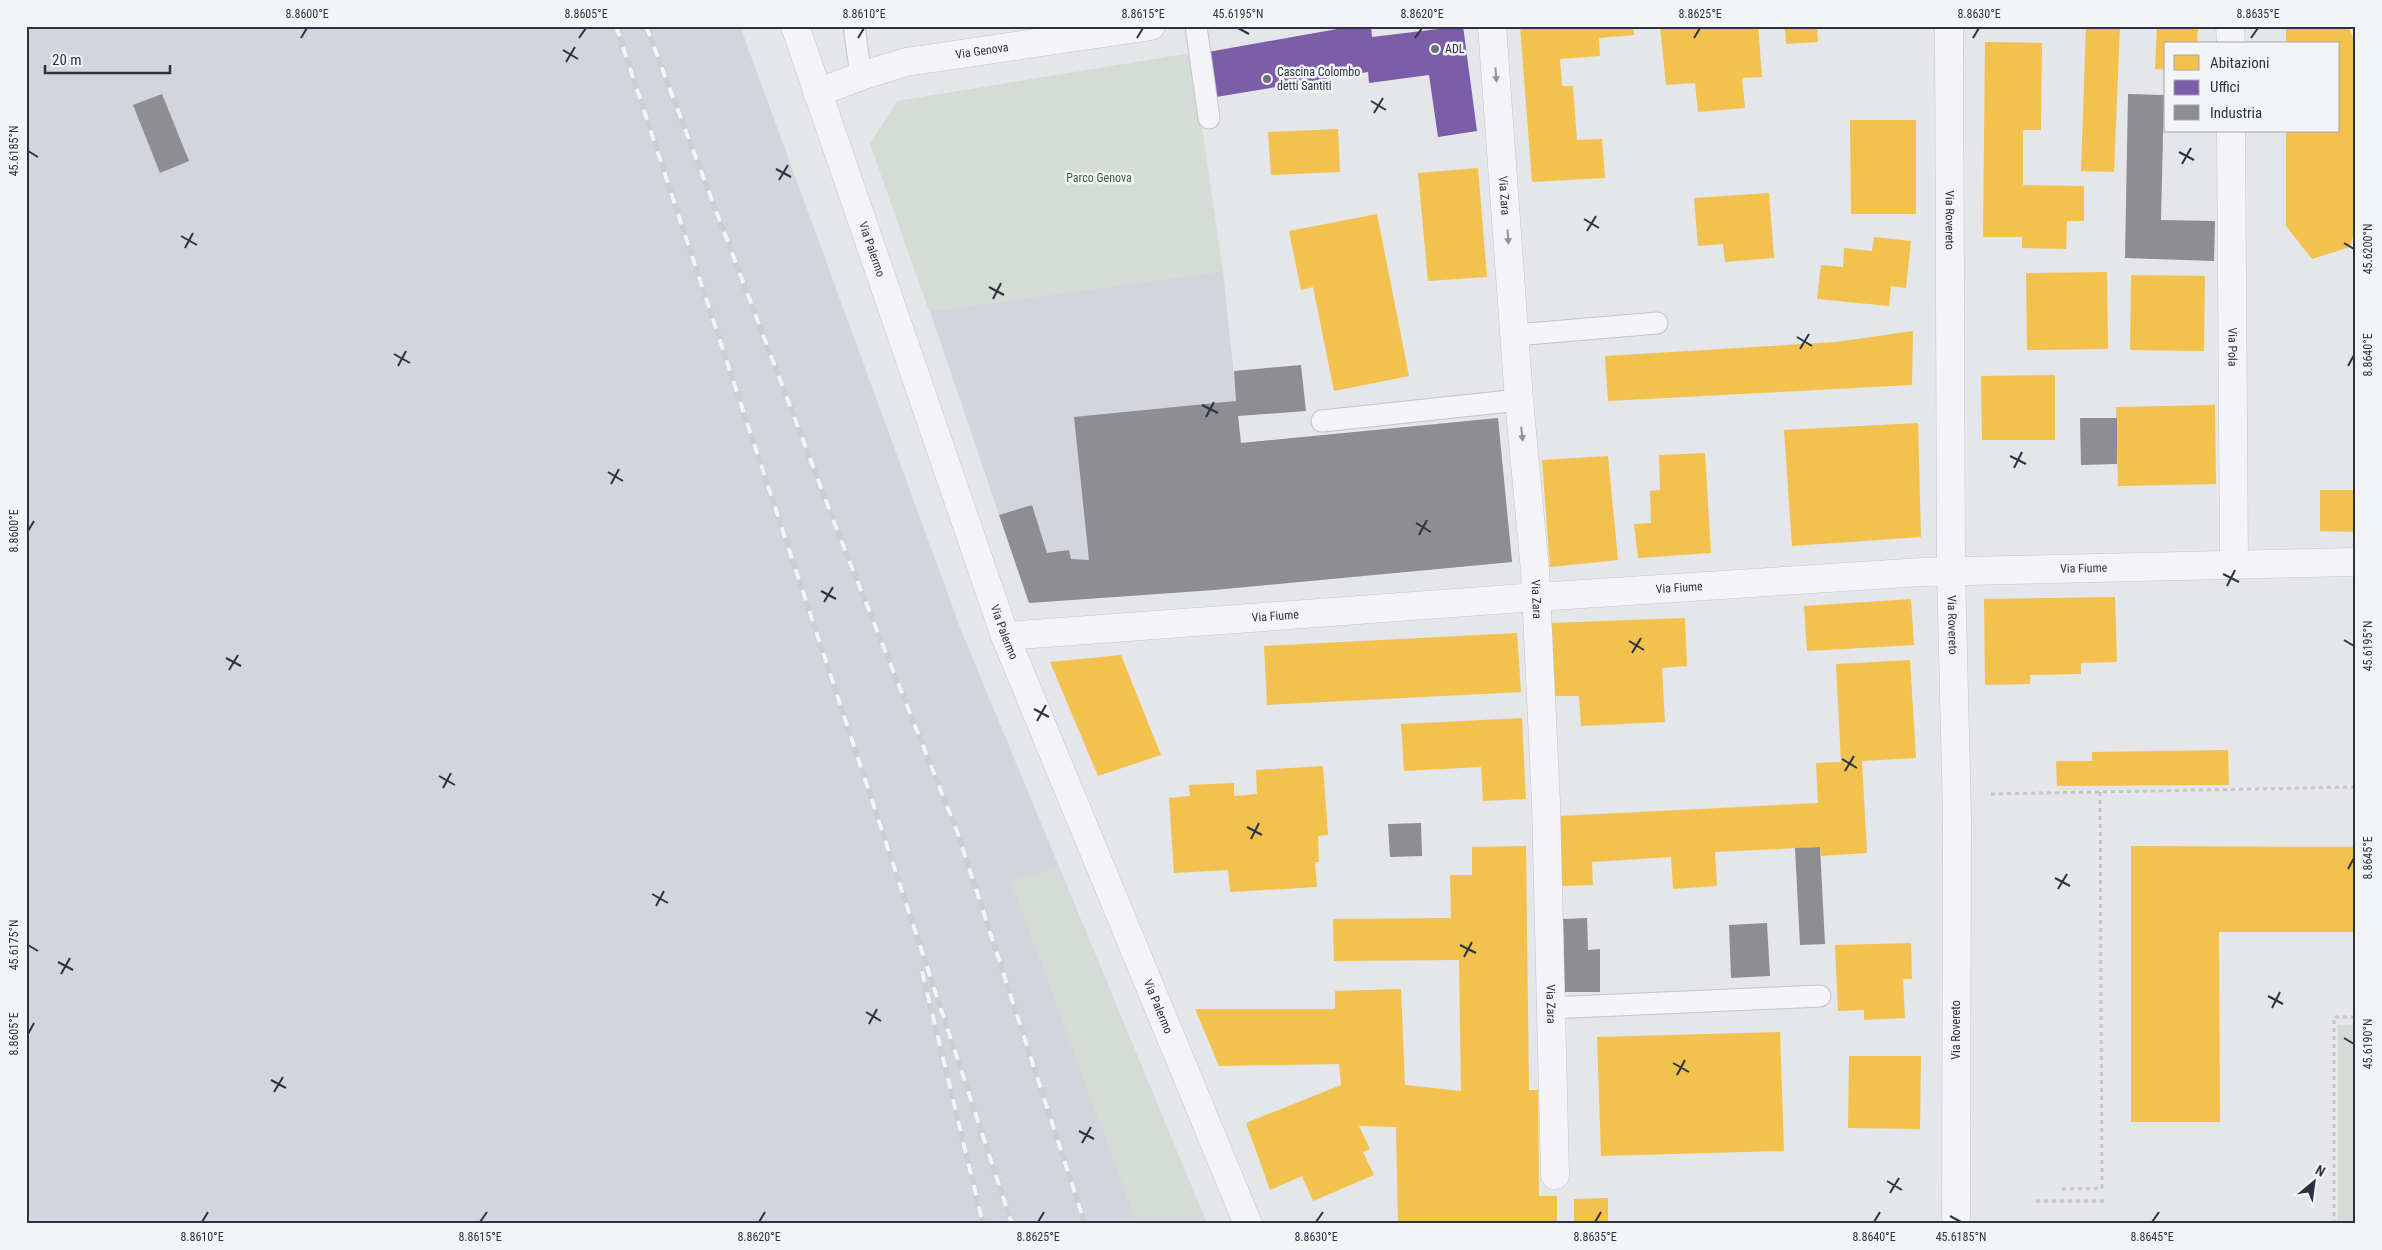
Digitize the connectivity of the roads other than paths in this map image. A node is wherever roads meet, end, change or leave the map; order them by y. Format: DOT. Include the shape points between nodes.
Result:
graph roads {
  1 [pos="795,26"];
  2 [pos="854,26"];
  3 [pos="1151,26"];
  4 [pos="1196,26"];
  5 [pos="1492,26"];
  6 [pos="1949,26"];
  7 [pos="2230,26"];
  8 [pos="2230,42"];
  9 [pos="861,76"];
  10 [pos="817,93"];
  11 [pos="1209,118"];
  12 [pos="2231,132"];
  13 [pos="1658,323"];
  14 [pos="1516,336"];
  15 [pos="1519,400"];
  16 [pos="1322,421"];
  17 [pos="2356,562"];
  18 [pos="2234,564"];
  19 [pos="1951,570"];
  20 [pos="1536,597"];
  21 [pos="1005,636"];
  22 [pos="1820,996"];
  23 [pos="1550,1008"];
  24 [pos="1555,1175"];
  25 [pos="1248,1224"];
  26 [pos="1956,1224"];
  1 -- 10 [label="street, Via Palermo"];
  2 -- 9 [label="lane"];
  3 -- 9 [label="street, Via Genova" via="906,62"];
  4 -- 11 [label="lane"];
  5 -- 14 [label="street, Via Zara, one-way"];
  6 -- 19 [label="street, Via Rovereto"];
  7 -- 8 [label="street"];
  9 -- 10 [label="street, Via Genova"];
  10 -- 21 [label="street, Via Palermo"];
  12 -- 18 [label="street, Via Pola"];
  13 -- 14 [label="lane"];
  14 -- 15 [label="street, Via Zara"];
  15 -- 16 [label="lane"];
  15 -- 20 [label="street, Via Zara, one-way"];
  17 -- 18 [label="street, Via Fiume"];
  18 -- 19 [label="street, Via Fiume"];
  19 -- 20 [label="street, Via Fiume"];
  19 -- 26 [label="street, Via Rovereto" via="1956,816"];
  20 -- 21 [label="street, Via Fiume"];
  20 -- 23 [label="street, Via Zara" via="1546,804"];
  21 -- 25 [label="street, Via Palermo"];
  22 -- 23 [label="lane"];
  23 -- 24 [label="street, Via Zara"];
}
